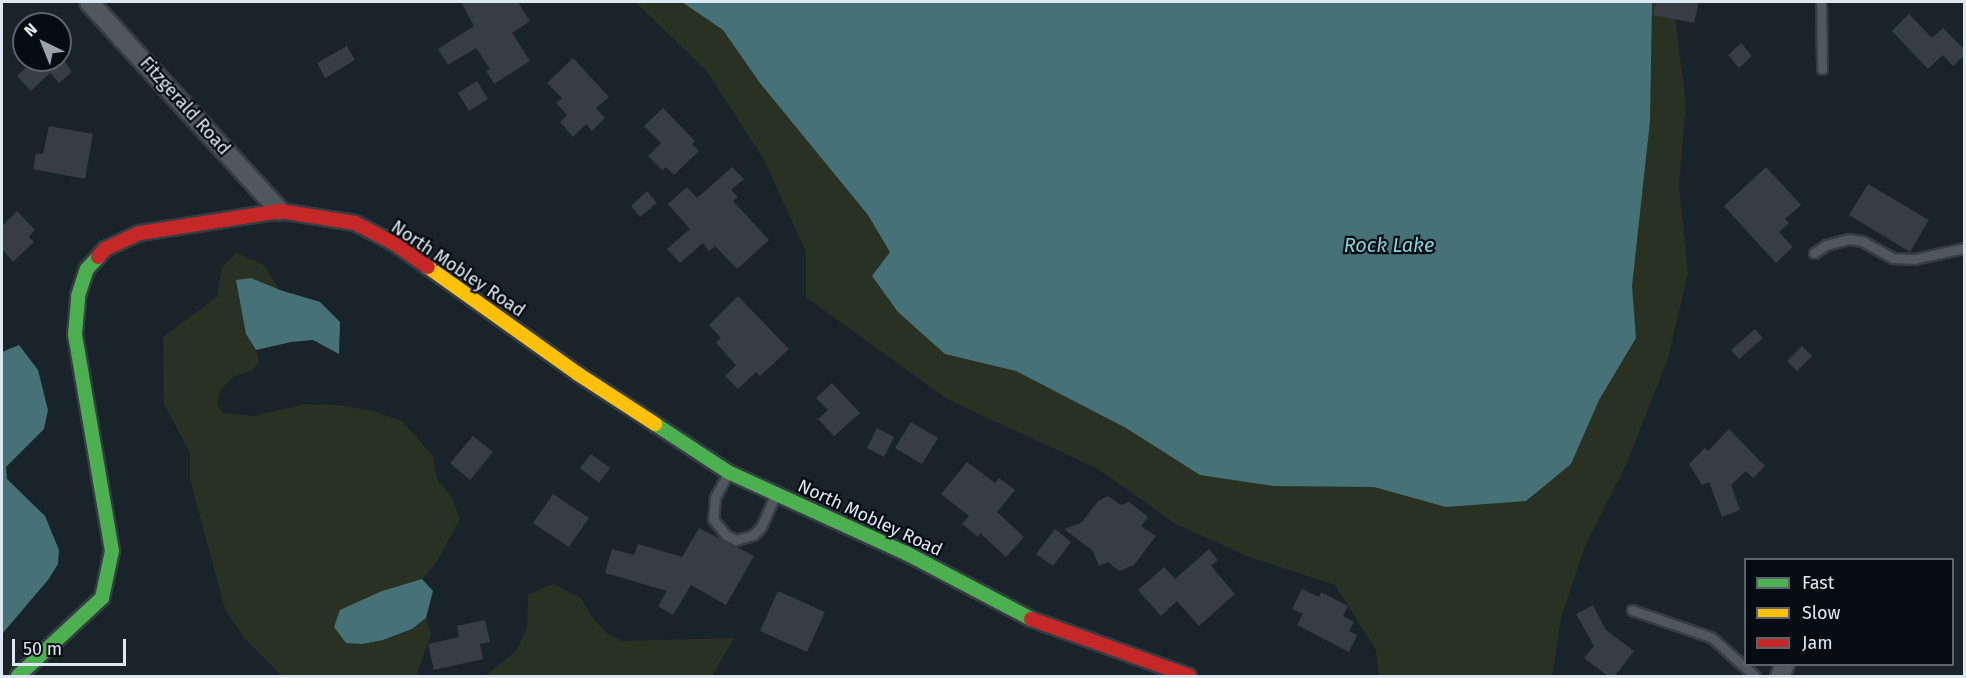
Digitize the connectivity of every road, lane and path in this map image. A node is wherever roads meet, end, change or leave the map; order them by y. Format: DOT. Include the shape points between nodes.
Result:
graph roads {
  1 [pos="89,2"];
  2 [pos="1821,2"];
  3 [pos="1822,69"];
  4 [pos="280,211"];
  5 [pos="1965,248"];
  6 [pos="1814,252"];
  7 [pos="728,472"];
  8 [pos="776,494"];
  9 [pos="1632,610"];
  10 [pos="18,676"];
  11 [pos="1189,676"];
  12 [pos="1755,676"];
  1 -- 4 [label="street, Fitzgerald Road"];
  2 -- 3 [label="lane"];
  4 -- 7 [label="street, North Mobley Road" via="355,223 395,244 578,374"];
  4 -- 10 [label="street, North Mobley Road" via="140,233 105,249 87,269 78,296 75,334 112,551 102,598"];
  5 -- 6 [label="lane" via="1914,259 1893,258 1862,241 1849,239"];
  7 -- 8 [label="street, North Mobley Road"];
  7 -- 8 [label="lane" via="715,498 713,519 726,535 736,540 753,535 761,527"];
  8 -- 11 [label="street, North Mobley Road" via="906,553 1030,619"];
  9 -- 12 [label="lane" via="1711,637"];
}
